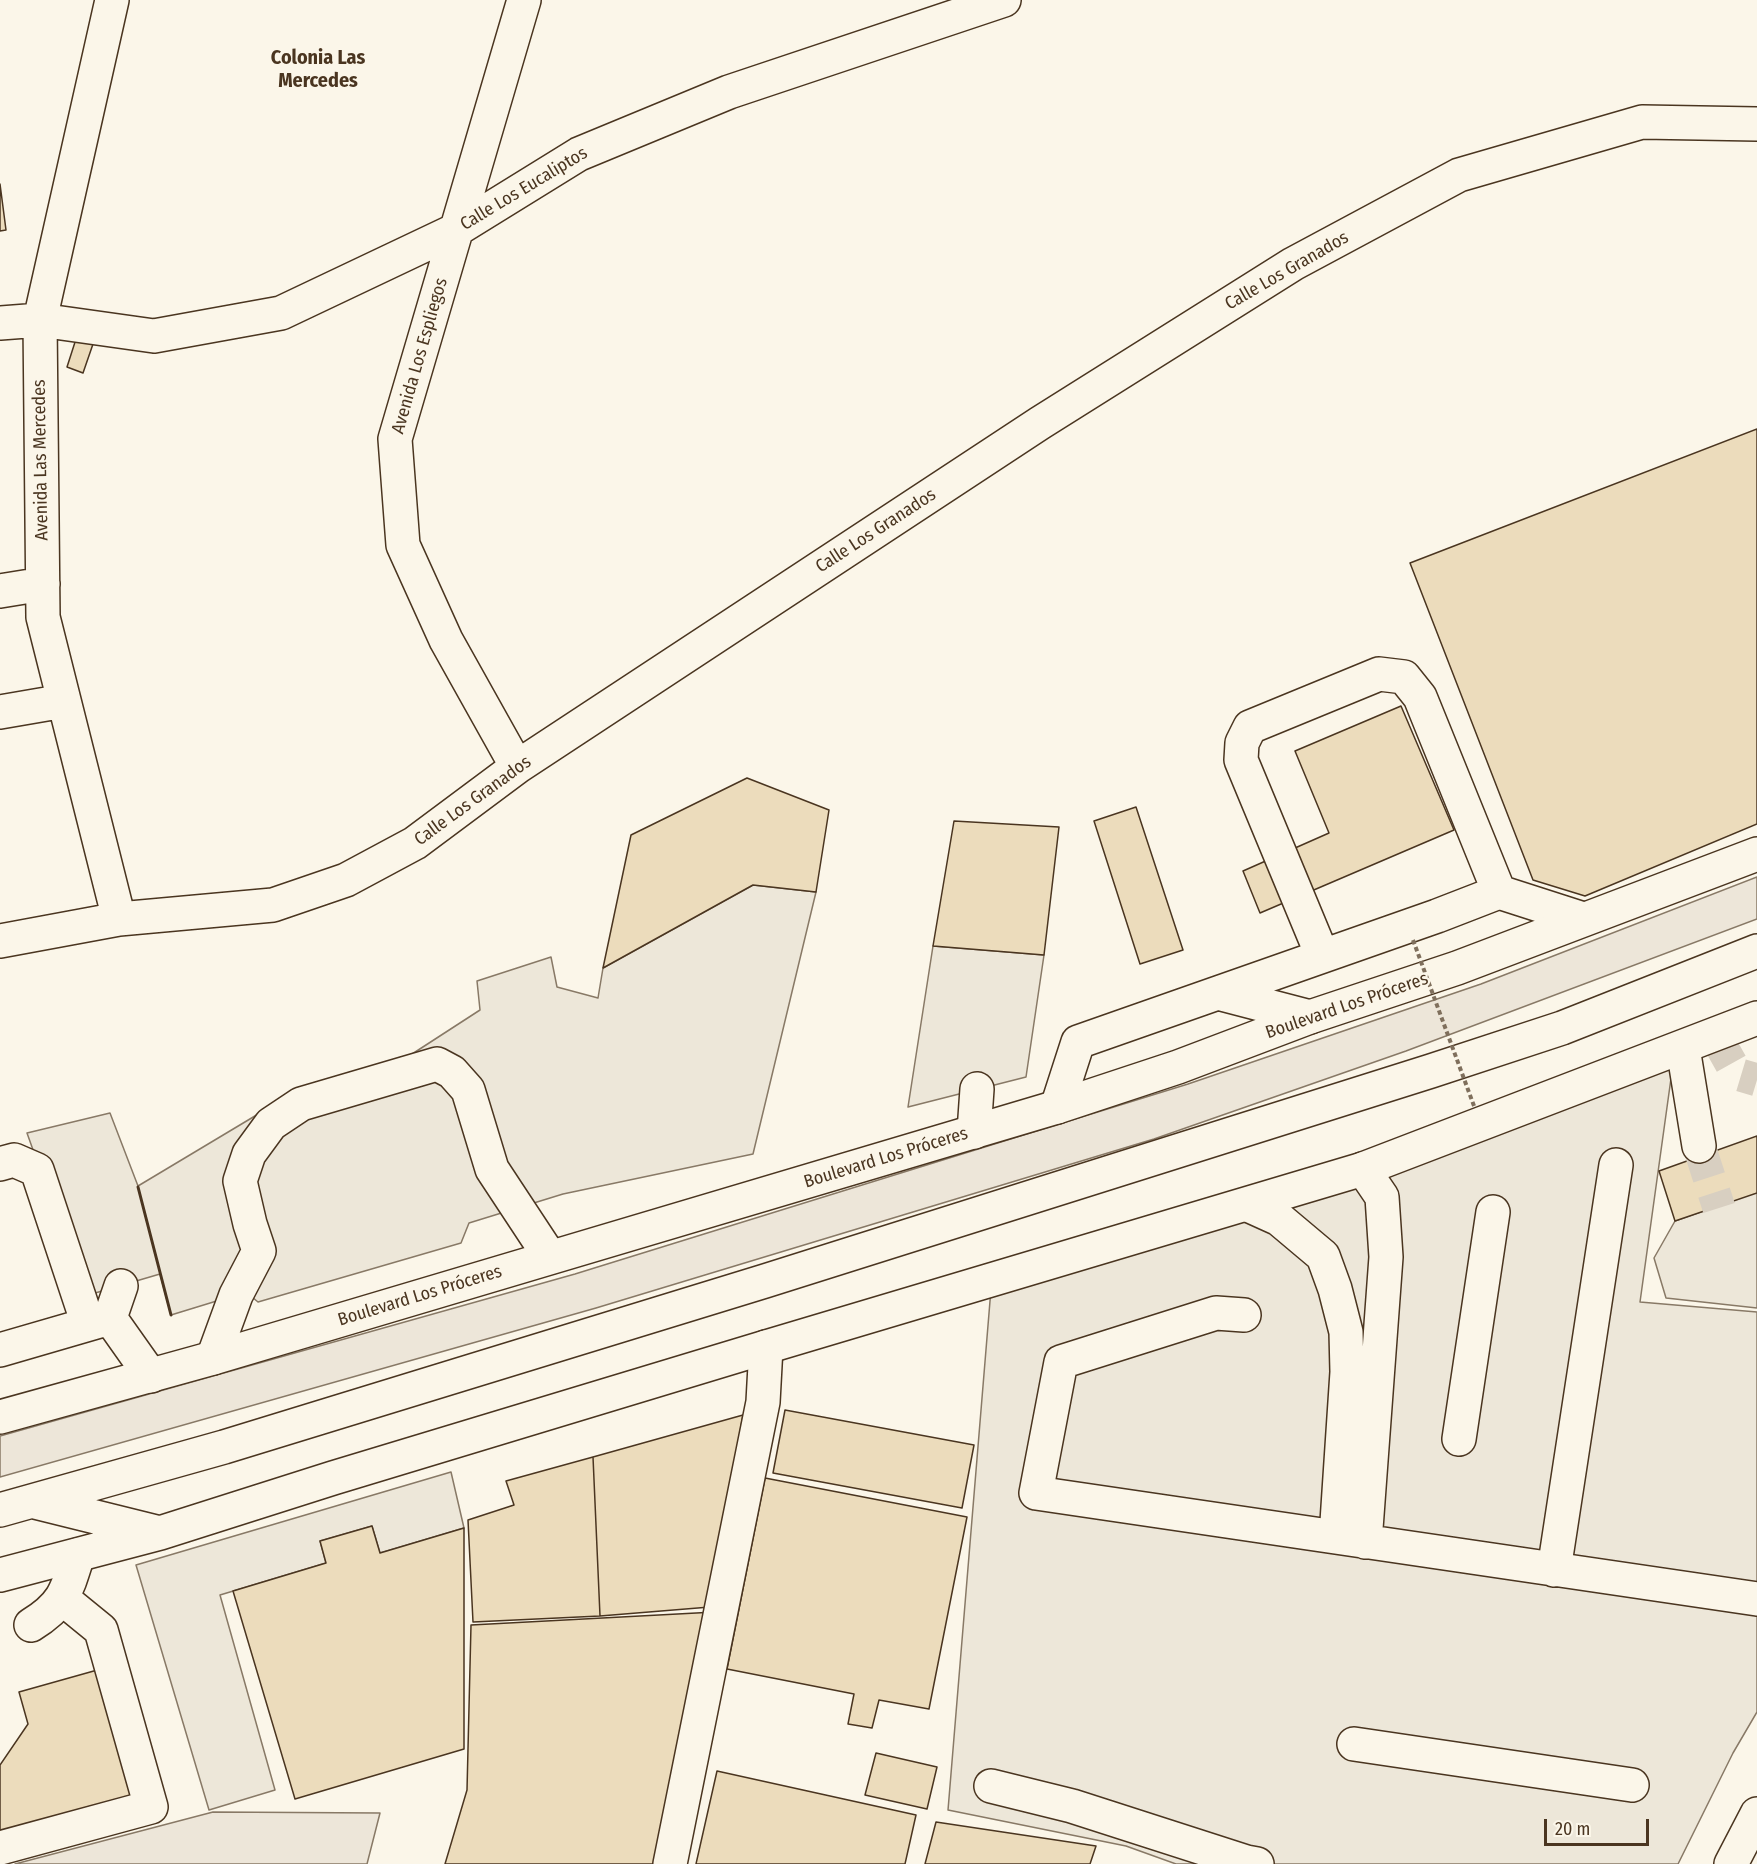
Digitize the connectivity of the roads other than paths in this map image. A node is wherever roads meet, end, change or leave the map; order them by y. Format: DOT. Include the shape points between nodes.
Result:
graph roads {
  1 [pos="112,0"];
  2 [pos="524,0"];
  3 [pos="1004,0"];
  4 [pos="1757,124"];
  5 [pos="456,230"];
  6 [pos="40,320"];
  7 [pos="0,323"];
  8 [pos="42,584"];
  9 [pos="0,591"];
  10 [pos="64,700"];
  11 [pos="0,712"];
  12 [pos="517,767"];
  13 [pos="1757,854"];
  14 [pos="1499,892"];
  15 [pos="120,919"];
  16 [pos="1583,919"];
  17 [pos="0,941"];
  18 [pos="1757,951"];
  19 [pos="1322,955"];
  20 [pos="1218,993"];
  21 [pos="1310,1017"];
  22 [pos="1757,1018"];
  23 [pos="1683,1048"];
  24 [pos="977,1089"];
  25 [pos="1057,1107"];
  26 [pos="974,1132"];
  27 [pos="1699,1146"];
  28 [pos="0,1164"];
  29 [pos="1616,1165"];
  30 [pos="1363,1170"];
  31 [pos="1248,1205"];
  32 [pos="1493,1212"];
  33 [pos="550,1257"];
  34 [pos="121,1286"];
  35 [pos="1244,1315"];
  36 [pos="99,1321"];
  37 [pos="766,1347"];
  38 [pos="0,1350"];
  39 [pos="213,1358"];
  40 [pos="151,1376"];
  41 [pos="0,1417"];
  42 [pos="1459,1439"];
  43 [pos="33,1502"];
  44 [pos="0,1510"];
  45 [pos="160,1533"];
  46 [pos="1350,1539"];
  47 [pos="78,1555"];
  48 [pos="1554,1569"];
  49 [pos="0,1575"];
  50 [pos="63,1599"];
  51 [pos="1757,1599"];
  52 [pos="31,1625"];
  53 [pos="1354,1744"];
  54 [pos="1632,1785"];
  55 [pos="991,1786"];
  56 [pos="1757,1814"];
  57 [pos="0,1848"];
  58 [pos="670,1864"];
  59 [pos="1257,1864"];
  60 [pos="1731,1864"];
  1 -- 6 [label="main road, Avenida Las Mercedes"];
  2 -- 5 [label="main road, Avenida Los Espliegos"];
  3 -- 5 [label="main road, Calle Los Eucaliptos" via="729,92 579,154"];
  4 -- 12 [label="main road, Calle Los Granados" via="1642,122 1459,175 1293,264 1040,423"];
  5 -- 6 [label="main road, Calle Los Eucaliptos" via="281,313 154,336"];
  5 -- 12 [label="main road, Avenida Los Espliegos" via="395,439 403,545 446,640"];
  6 -- 7 [label="main road, Calle Los Eucaliptos"];
  6 -- 8 [label="main road, Avenida Las Mercedes"];
  8 -- 9 [label="main road"];
  8 -- 10 [label="main road, Avenida Las Mercedes" via="43,617"];
  10 -- 11 [label="main road"];
  10 -- 15 [label="main road, Avenida Las Mercedes"];
  12 -- 15 [label="main road, Calle Los Granados" via="415,843 346,880 273,905"];
  13 -- 16 [label="main road, Boulevard Los Próceres"];
  14 -- 16 [label="main road"];
  14 -- 19 [label="main road"];
  14 -- 19 [label="main road" via="1420,697 1404,677 1379,674 1250,728 1242,742 1241,760"];
  15 -- 17 [label="main road, Calle Los Granados"];
  16 -- 21 [label="main road, Boulevard Los Próceres" via="1457,968"];
  18 -- 43 [label="main road" via="1562,1028 1420,1074 765,1281"];
  19 -- 20 [label="main road"];
  20 -- 21 [label="main road"];
  20 -- 25 [label="main road" via="1078,1042"];
  21 -- 25 [label="main road, Boulevard Los Próceres"];
  22 -- 23 [label="main road"];
  23 -- 27 [label="main road"];
  23 -- 30 [label="main road"];
  24 -- 26 [label="main road"];
  25 -- 26 [label="main road, Boulevard Los Próceres"];
  26 -- 33 [label="main road, Boulevard Los Próceres"];
  28 -- 36 [label="main road" via="14,1160 37,1170"];
  29 -- 48 [label="main road"];
  30 -- 31 [label="main road"];
  30 -- 46 [label="main road" via="1382,1197 1386,1257"];
  31 -- 37 [label="main road"];
  31 -- 46 [label="main road" via="1279,1219 1323,1256 1335,1289 1347,1332"];
  32 -- 42 [label="main road"];
  33 -- 39 [label="main road, Boulevard Los Próceres"];
  33 -- 39 [label="main road" via="492,1168 468,1090 452,1072 437,1064 301,1104 271,1124 249,1154 240,1181 259,1251 236,1295"];
  34 -- 36 [label="main road"];
  35 -- 46 [label="main road" via="1216,1313 1061,1362 1036,1493"];
  36 -- 38 [label="main road"];
  36 -- 40 [label="main road"];
  37 -- 45 [label="main road"];
  37 -- 58 [label="main road" via="763,1402"];
  39 -- 40 [label="main road, Boulevard Los Próceres"];
  40 -- 41 [label="main road, Boulevard Los Próceres"];
  43 -- 44 [label="main road"];
  43 -- 45 [label="main road"];
  45 -- 47 [label="main road"];
  46 -- 48 [label="main road"];
  47 -- 49 [label="main road"];
  47 -- 50 [label="main road"];
  48 -- 51 [label="main road"];
  50 -- 52 [label="main road"];
  50 -- 57 [label="main road" via="101,1630 152,1807"];
  53 -- 54 [label="main road"];
  55 -- 59 [label="main road" via="1072,1806"];
  56 -- 60 [label="main road"];
}
